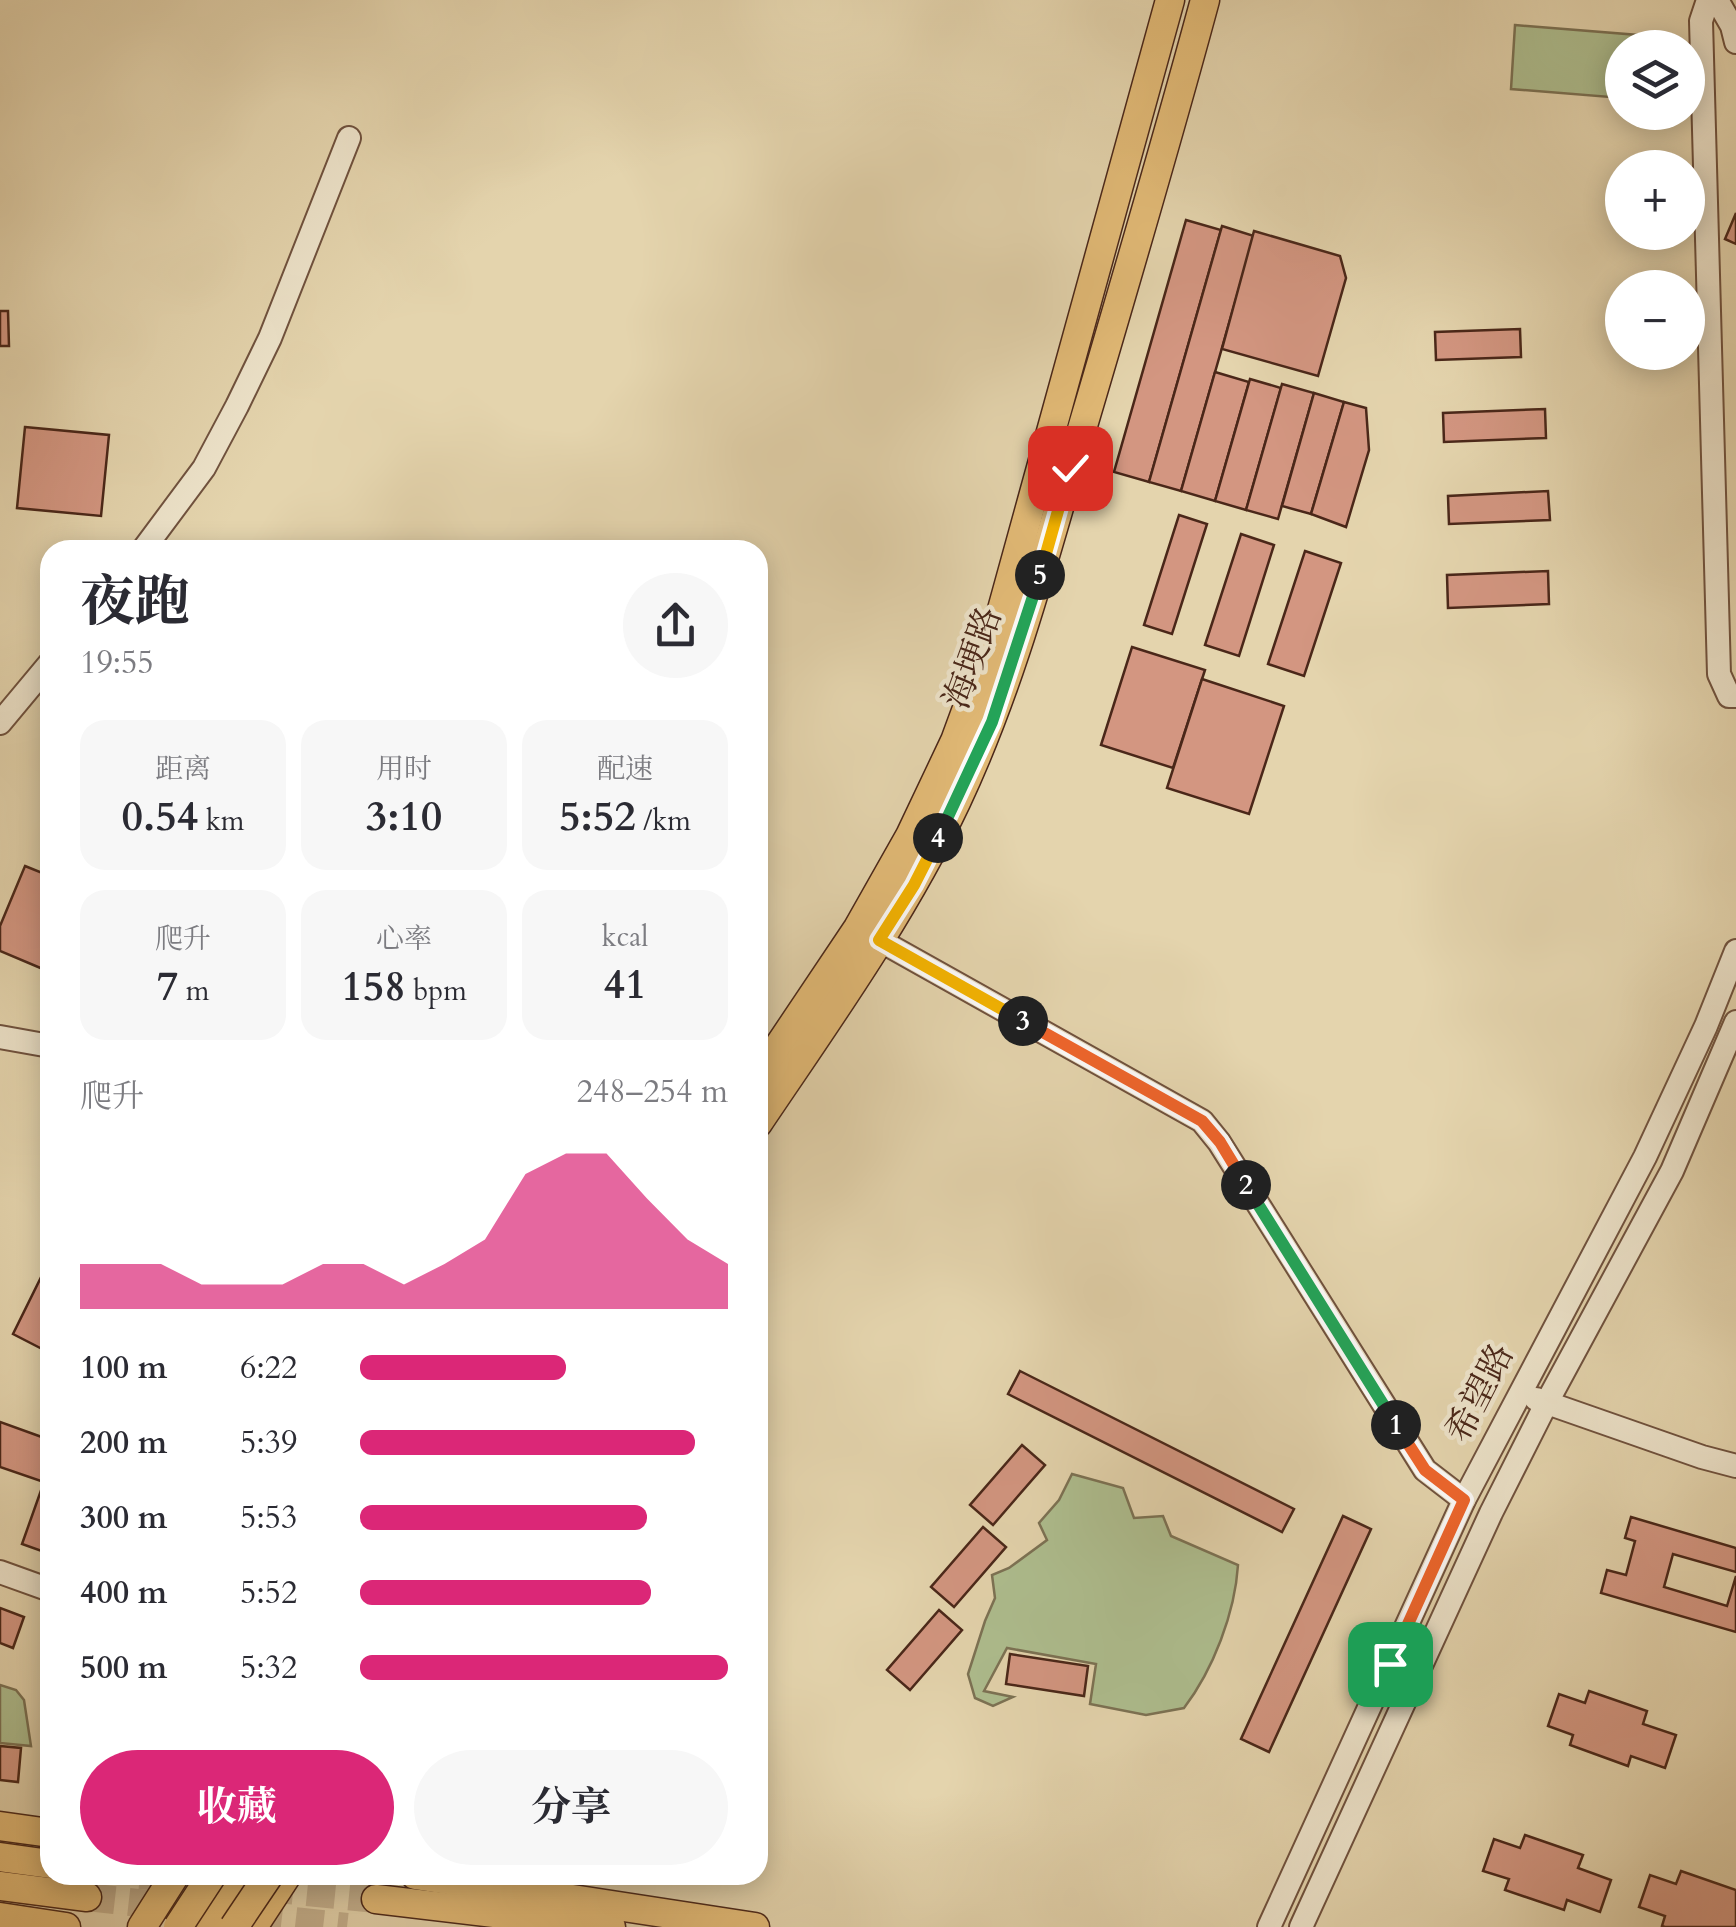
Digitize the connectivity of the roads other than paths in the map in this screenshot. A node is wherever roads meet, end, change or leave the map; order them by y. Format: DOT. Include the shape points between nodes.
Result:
graph roads {
  1 [pos="1170,0"];
  2 [pos="1205,0"];
  3 [pos="1708,0"];
  4 [pos="1717,0"];
  5 [pos="1735,32"];
  6 [pos="349,138"];
  7 [pos="151,540"];
  8 [pos="40,675"];
  9 [pos="1736,696"];
  10 [pos="0,723"];
  11 [pos="879,940"];
  12 [pos="1736,951"];
  13 [pos="0,1022"];
  14 [pos="1736,1022"];
  15 [pos="40,1029"];
  16 [pos="0,1037"];
  17 [pos="40,1044"];
  18 [pos="768,1062"];
  19 [pos="768,1108"];
  20 [pos="1520,1391"];
  21 [pos="1546,1404"];
  22 [pos="1736,1466"];
  23 [pos="1464,1500"];
  24 [pos="0,1572"];
  25 [pos="40,1586"];
  26 [pos="0,1826"];
  27 [pos="40,1831"];
  28 [pos="0,1858"];
  29 [pos="40,1863"];
  30 [pos="168,1885"];
  31 [pos="203,1885"];
  32 [pos="210,1885"];
  33 [pos="234,1885"];
  34 [pos="262,1885"];
  35 [pos="281,1885"];
  36 [pos="480,1885"];
  37 [pos="0,1886"];
  38 [pos="87,1897"];
  39 [pos="376,1899"];
  40 [pos="0,1917"];
  41 [pos="66,1927"];
  42 [pos="142,1927"];
  43 [pos="178,1927"];
  44 [pos="203,1927"];
  45 [pos="232,1927"];
  46 [pos="253,1927"];
  47 [pos="611,1927"];
  48 [pos="755,1927"];
  49 [pos="1269,1927"];
  50 [pos="1301,1927"];
  1 -- 18 [label="main road, 海埂路" via="998,624 955,740 858,928"];
  2 -- 11 [label="main road, 海埂路" via="1034,598 992,722 914,885"];
  3 -- 9 [label="street" via="1701,21 1719,674 1729,696"];
  4 -- 5 [label="street"];
  6 -- 7 [label="street" via="237,406 204,468"];
  8 -- 10 [label="street"];
  11 -- 19 [label="main road, 海埂路"];
  11 -- 23 [label="street" via="1202,1121 1425,1470"];
  12 -- 20 [label="street, 希望路" via="1646,1158"];
  13 -- 15 [label="street"];
  14 -- 21 [label="street, 希望路" via="1672,1170"];
  16 -- 17 [label="street"];
  20 -- 21 [label="street"];
  20 -- 23 [label="street, 希望路"];
  21 -- 22 [label="street"];
  21 -- 50 [label="street, 希望路"];
  23 -- 49 [label="street, 希望路"];
  24 -- 25 [label="street"];
  26 -- 27 [label="main road"];
  28 -- 29 [label="main road"];
  30 -- 42 [label="main road"];
  31 -- 43 [label="main road, bridge"];
  32 -- 44 [label="main road"];
  33 -- 45 [label="main road" via="228,1906"];
  34 -- 45 [label="main road, bridge"];
  35 -- 46 [label="main road"];
  36 -- 48 [label="main road"];
  37 -- 38 [label="main road"];
  39 -- 47 [label="main road"];
  40 -- 41 [label="main road"];
}
